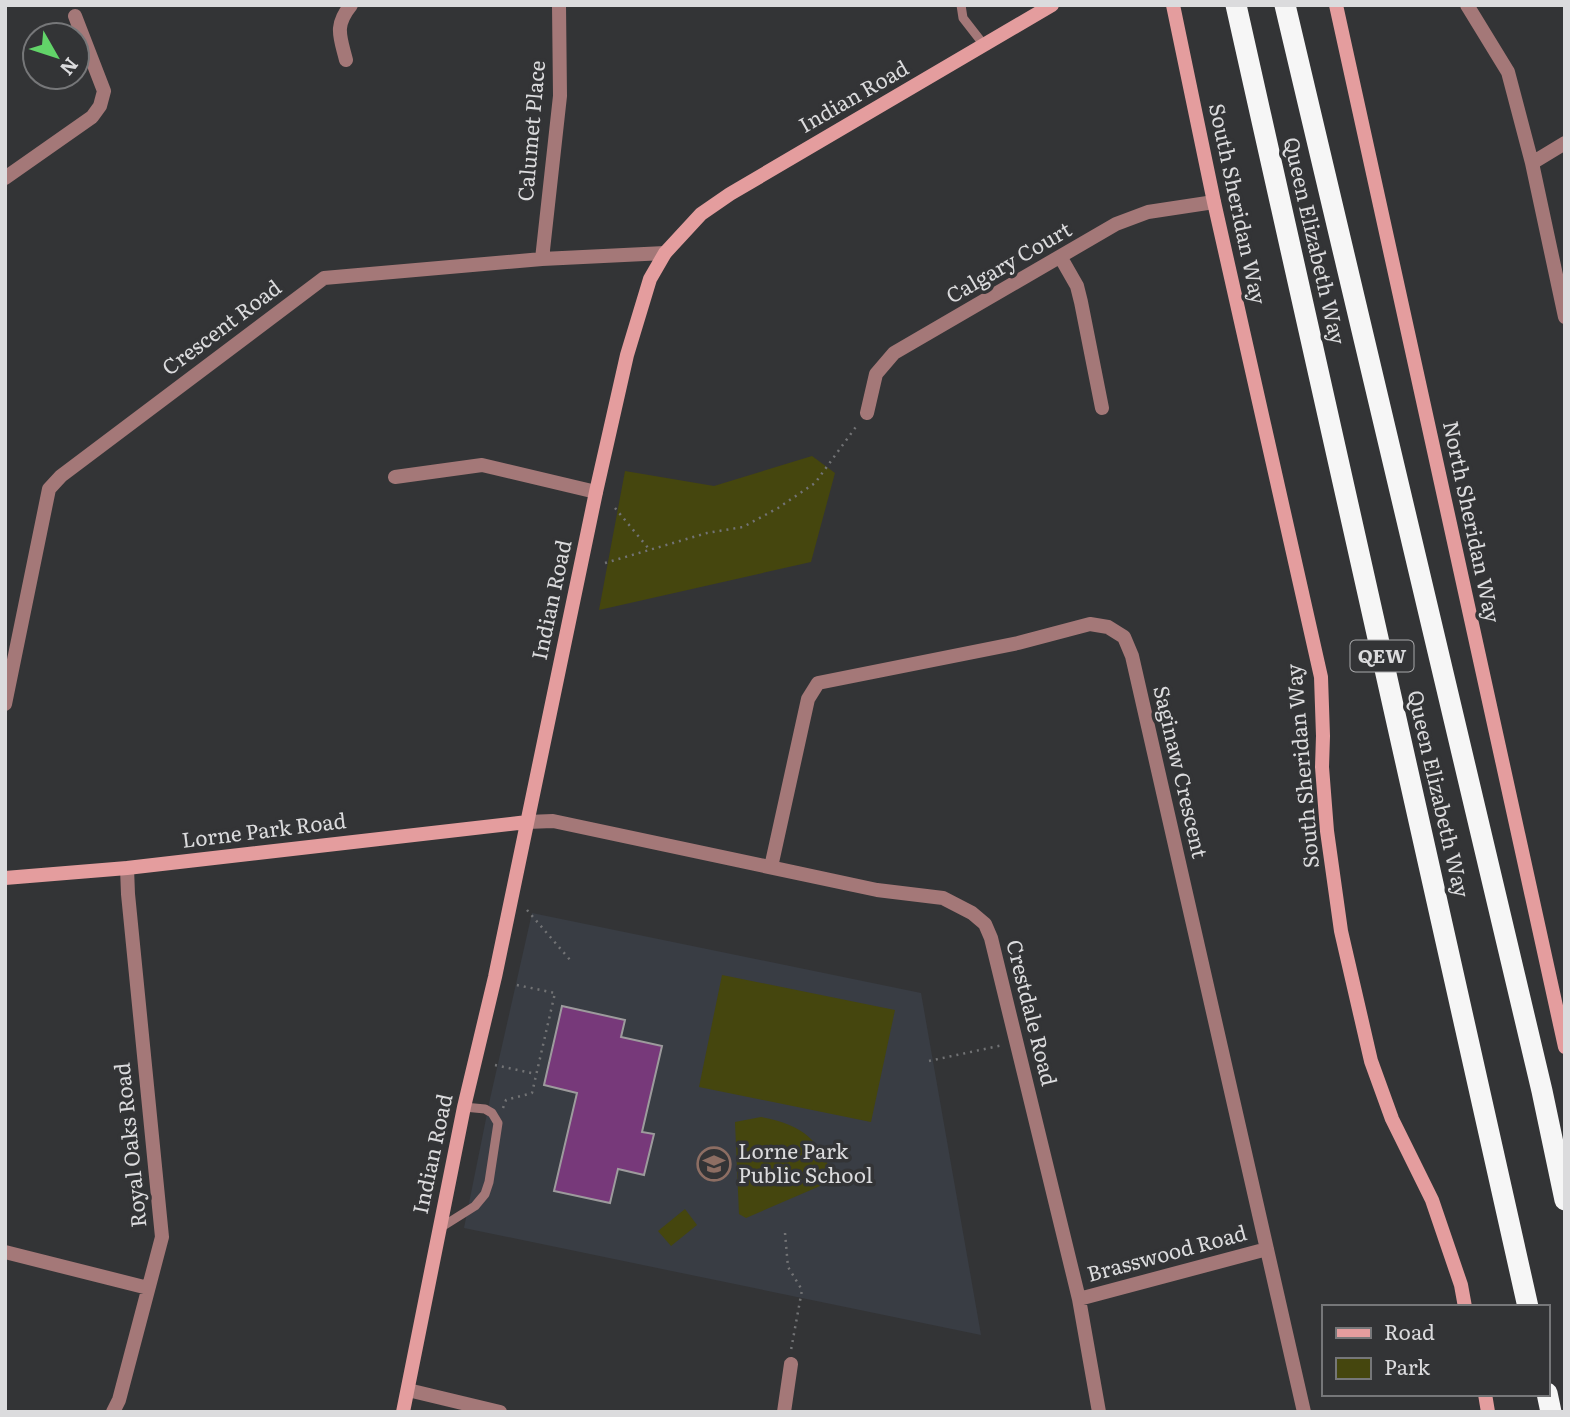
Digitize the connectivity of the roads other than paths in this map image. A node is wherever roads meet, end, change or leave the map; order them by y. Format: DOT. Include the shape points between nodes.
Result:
graph roads {
  1 [pos="351,5"];
  2 [pos="559,5"];
  3 [pos="961,5"];
  4 [pos="1052,5"];
  5 [pos="1173,5"];
  6 [pos="1236,5"];
  7 [pos="1285,5"];
  8 [pos="1336,5"];
  9 [pos="1467,5"];
  10 [pos="75,16"];
  11 [pos="984,45"];
  12 [pos="346,60"];
  13 [pos="1565,143"];
  14 [pos="1532,163"];
  15 [pos="5,178"];
  16 [pos="1214,202"];
  17 [pos="665,253"];
  18 [pos="1061,258"];
  19 [pos="542,259"];
  20 [pos="1565,317"];
  21 [pos="1102,408"];
  22 [pos="867,413"];
  23 [pos="395,477"];
  24 [pos="596,492"];
  25 [pos="5,704"];
  26 [pos="527,821"];
  27 [pos="771,867"];
  28 [pos="127,868"];
  29 [pos="5,878"];
  30 [pos="1565,1047"];
  31 [pos="464,1107"];
  32 [pos="1565,1200"];
  33 [pos="440,1228"];
  34 [pos="1267,1249"];
  35 [pos="5,1252"];
  36 [pos="148,1288"];
  37 [pos="1079,1299"];
  38 [pos="1465,1305"];
  39 [pos="1528,1305"];
  40 [pos="791,1364"];
  41 [pos="408,1390"];
  42 [pos="113,1412"];
  43 [pos="403,1412"];
  44 [pos="500,1412"];
  45 [pos="784,1412"];
  46 [pos="1099,1412"];
  47 [pos="1304,1412"];
  1 -- 12 [label="street" via="341,17 339,30"];
  2 -- 19 [label="street, Calumet Place" via="559,96"];
  3 -- 11 [label="lane" via="963,18"];
  4 -- 11 [label="street, Indian Road"];
  5 -- 16 [label="street, South Sheridan Way"];
  6 -- 39 [label="highway, Queen Elizabeth Way / QEW"];
  7 -- 32 [label="highway, Queen Elizabeth Way / QEW"];
  8 -- 30 [label="street, North Sheridan Way"];
  9 -- 14 [label="street" via="1508,72"];
  10 -- 15 [label="street" via="104,91 100,106 92,117"];
  11 -- 17 [label="street, Indian Road" via="730,194 701,214"];
  13 -- 14 [label="street"];
  14 -- 20 [label="street"];
  16 -- 18 [label="street, Calgary Court" via="1148,212"];
  16 -- 38 [label="street, South Sheridan Way" via="1321,677 1326,831 1341,931 1371,1061 1392,1119 1432,1200"];
  17 -- 19 [label="street, Crescent Road"];
  17 -- 24 [label="street, Indian Road" via="650,279 628,355"];
  18 -- 21 [label="street" via="1077,286"];
  18 -- 22 [label="street, Calgary Court" via="894,353 876,374"];
  19 -- 25 [label="street, Crescent Road" via="324,278 61,476 49,489 44,506"];
  23 -- 24 [label="street" via="482,464"];
  24 -- 26 [label="street, Indian Road"];
  26 -- 27 [label="street, Crestdale Road" via="552,821"];
  26 -- 28 [label="street, Lorne Park Road"];
  26 -- 31 [label="street, Indian Road"];
  27 -- 34 [label="street, Saginaw Crescent" via="808,699 818,683 1090,624 1108,627 1124,637"];
  27 -- 37 [label="street, Crestdale Road" via="877,890 943,898 985,924"];
  28 -- 29 [label="street, Lorne Park Road"];
  28 -- 36 [label="street, Royal Oaks Road" via="162,1237"];
  31 -- 33 [label="street, Indian Road"];
  31 -- 33 [label="lane" via="485,1109 498,1123 485,1194"];
  33 -- 41 [label="street, Indian Road"];
  34 -- 37 [label="street, Brasswood Road"];
  34 -- 47 [label="street, Saginaw Crescent"];
  35 -- 36 [label="street"];
  36 -- 42 [label="street, Royal Oaks Road" via="120,1401"];
  37 -- 46 [label="street, Crestdale Road"];
  40 -- 45 [label="street"];
  41 -- 43 [label="street, Indian Road"];
  41 -- 44 [label="street"];
}
